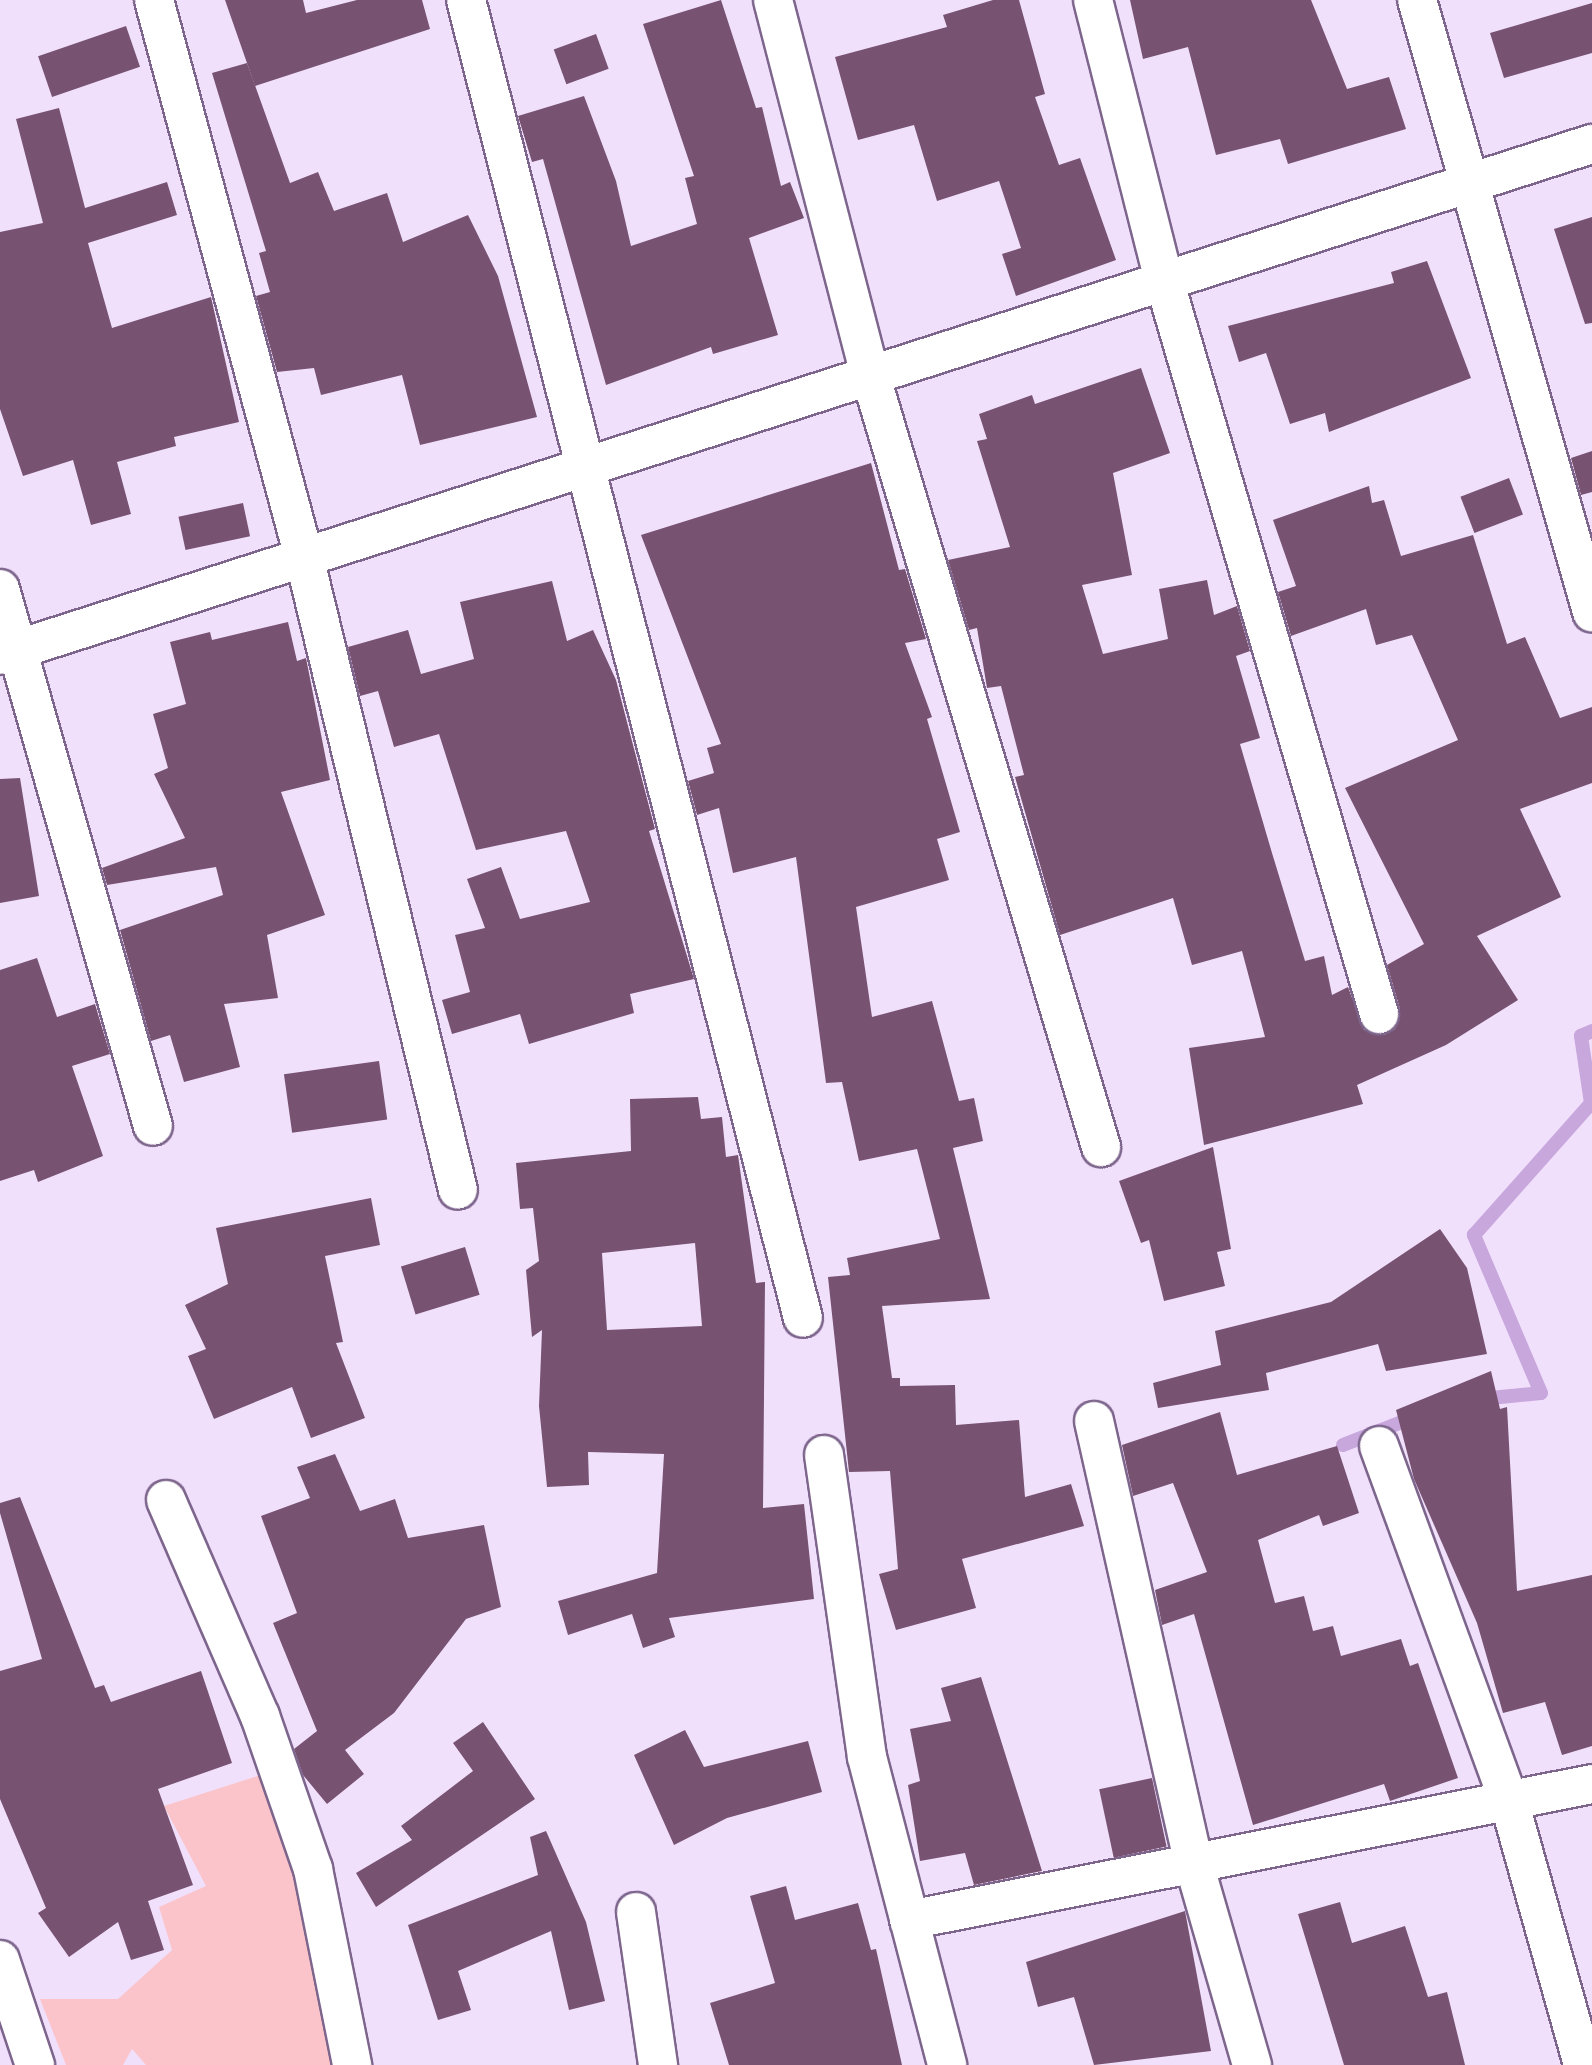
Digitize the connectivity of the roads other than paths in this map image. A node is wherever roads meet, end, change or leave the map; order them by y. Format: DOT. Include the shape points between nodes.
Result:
graph roads {
  1 [pos="154,0"];
  2 [pos="466,0"];
  3 [pos="773,0"];
  4 [pos="1093,0"];
  5 [pos="1417,0"];
  6 [pos="1592,144"];
  7 [pos="1467,184"];
  8 [pos="1164,280"];
  9 [pos="870,374"];
  10 [pos="586,466"];
  11 [pos="304,557"];
  12 [pos="0,589"];
  13 [pos="1592,612"];
  14 [pos="9,652"];
  15 [pos="1379,1014"];
  16 [pos="153,1126"];
  17 [pos="1101,1147"];
  18 [pos="458,1190"];
  19 [pos="803,1318"];
  20 [pos="1094,1421"];
  21 [pos="1379,1446"];
  22 [pos="824,1455"];
  23 [pos="166,1500"];
  24 [pos="1592,1784"];
  25 [pos="1509,1801"];
  26 [pos="1194,1864"];
  27 [pos="636,1912"];
  28 [pos="909,1920"];
  29 [pos="0,1960"];
  30 [pos="36,2065"];
  31 [pos="352,2065"];
  32 [pos="659,2065"];
  33 [pos="947,2065"];
  34 [pos="1252,2065"];
  35 [pos="1583,2065"];
  1 -- 11 [label="street"];
  2 -- 10 [label="street"];
  3 -- 9 [label="street"];
  4 -- 8 [label="street"];
  5 -- 7 [label="street"];
  6 -- 7 [label="street"];
  7 -- 8 [label="street"];
  7 -- 13 [label="street"];
  8 -- 9 [label="street"];
  8 -- 15 [label="street"];
  9 -- 10 [label="street"];
  9 -- 17 [label="street"];
  10 -- 11 [label="street"];
  10 -- 19 [label="street"];
  11 -- 14 [label="street"];
  11 -- 18 [label="street"];
  12 -- 14 [label="street"];
  14 -- 16 [label="street"];
  20 -- 26 [label="street"];
  21 -- 25 [label="street"];
  22 -- 28 [label="street" via="867,1757"];
  23 -- 31 [label="street" via="260,1716 313,1869"];
  24 -- 25 [label="street"];
  25 -- 26 [label="street"];
  25 -- 35 [label="street"];
  26 -- 28 [label="street"];
  26 -- 34 [label="street"];
  27 -- 32 [label="street"];
  28 -- 33 [label="street"];
  29 -- 30 [label="street"];
}
